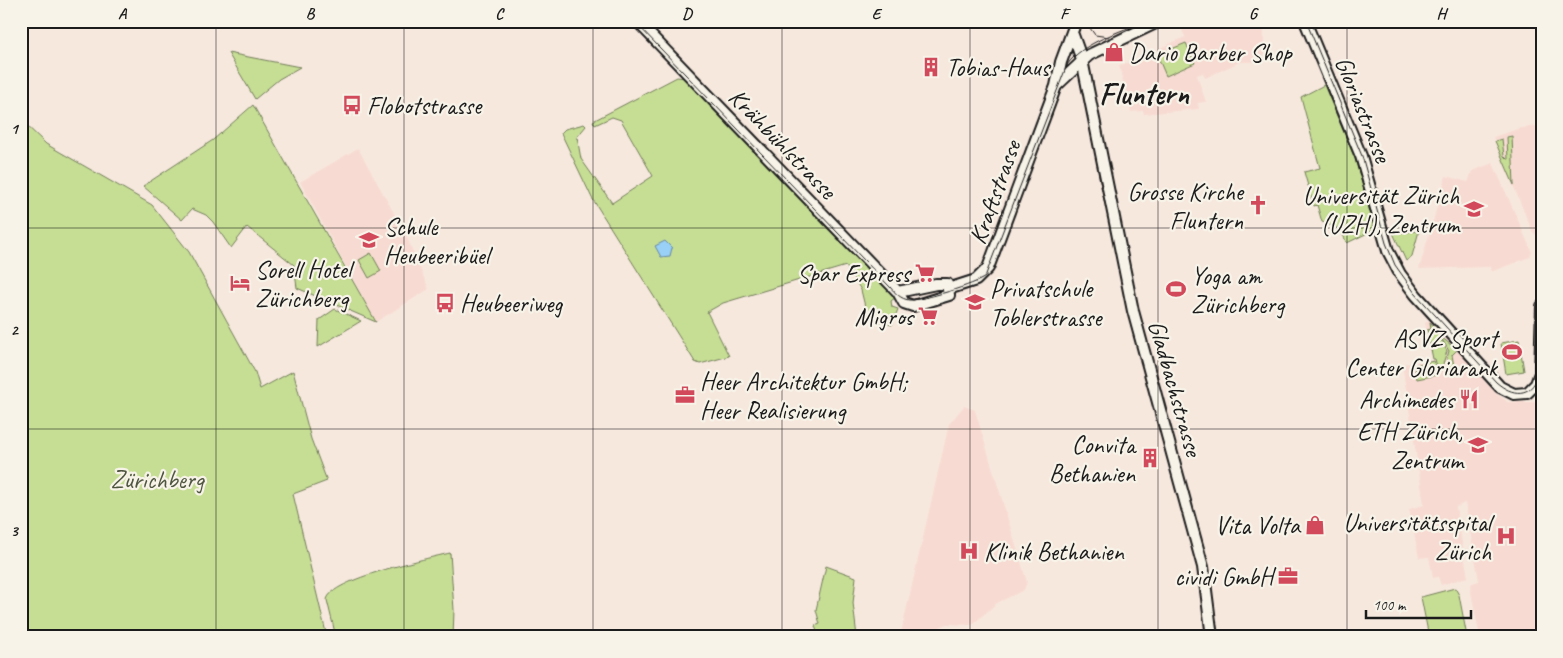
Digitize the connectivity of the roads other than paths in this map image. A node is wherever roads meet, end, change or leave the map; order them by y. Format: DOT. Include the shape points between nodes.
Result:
graph roads {
  1 [pos="637,21"];
  2 [pos="1076,21"];
  3 [pos="1160,21"];
  4 [pos="1305,21"];
  5 [pos="1073,35"];
  6 [pos="1082,60"];
  7 [pos="1059,83"];
  8 [pos="1086,83"];
  9 [pos="948,289"];
  10 [pos="898,292"];
  11 [pos="1542,306"];
  12 [pos="1212,637"];
  1 -- 10 [label="street, Krähbühlstrasse"];
  2 -- 5 [label="street, Kraftstrasse"];
  3 -- 6 [label="street, Kraftstrasse"];
  4 -- 11 [label="street, Gloriastrasse" via="1364,164 1388,251 1400,274 1487,373 1511,394 1522,394 1533,388 1540,370"];
  5 -- 6 [label="street, Gladbachstrasse"];
  5 -- 7 [label="street, Kraftstrasse" via="1061,62"];
  6 -- 7 [label="street, Kraftstrasse"];
  6 -- 8 [label="street, Gladbachstrasse"];
  7 -- 8 [label="street" via="1075,79"];
  7 -- 9 [label="street, Kraftstrasse" via="987,270 976,280"];
  8 -- 12 [label="street, Gladbachstrasse" via="1133,311 1203,567"];
  9 -- 10 [label="street" via="936,284"];
  9 -- 10 [label="street, Krähbühlstrasse" via="909,306 902,302"];
}
